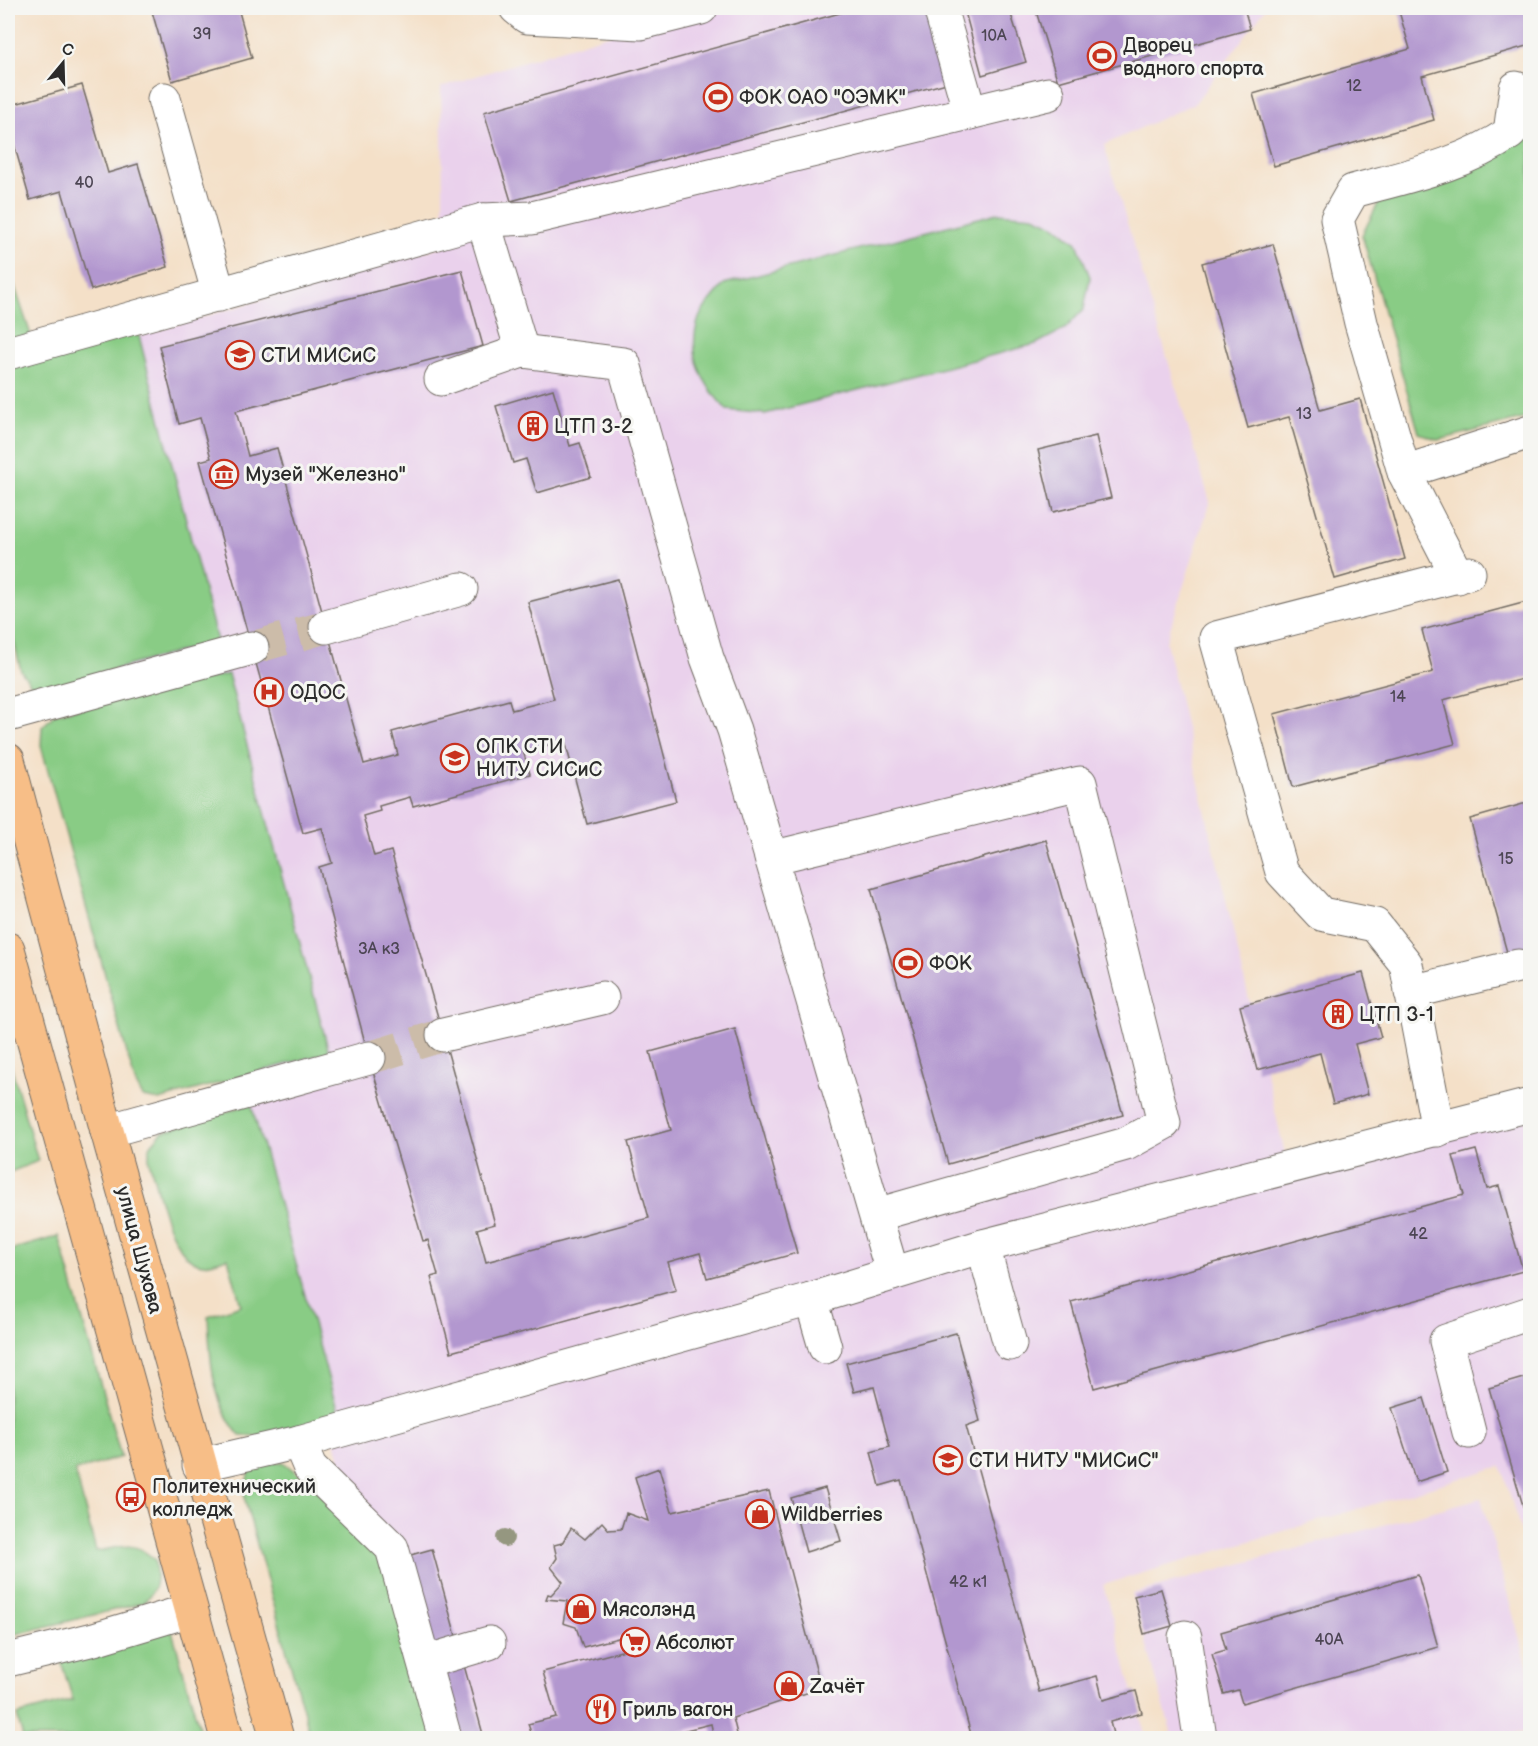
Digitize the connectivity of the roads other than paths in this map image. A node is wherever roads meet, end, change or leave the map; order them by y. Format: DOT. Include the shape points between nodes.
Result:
graph roads {
  1 [pos="516,8"];
  2 [pos="701,8"];
  3 [pos="940,8"];
  4 [pos="1516,88"];
  5 [pos="1048,94"];
  6 [pos="164,99"];
  7 [pos="970,113"];
  8 [pos="483,220"];
  9 [pos="219,295"];
  10 [pos="522,351"];
  11 [pos="8,353"];
  12 [pos="441,379"];
  13 [pos="1530,432"];
  14 [pos="1404,472"];
  15 [pos="461,589"];
  16 [pos="326,627"];
  17 [pos="252,648"];
  18 [pos="8,715"];
  19 [pos="8,760"];
  20 [pos="771,858"];
  21 [pos="8,949"];
  22 [pos="1518,966"];
  23 [pos="1411,992"];
  24 [pos="602,998"];
  25 [pos="443,1035"];
  26 [pos="369,1058"];
  27 [pos="1530,1105"];
  28 [pos="1438,1130"];
  29 [pos="107,1131"];
  30 [pos="876,1215"];
  31 [pos="983,1246"];
  32 [pos="892,1272"];
  33 [pos="812,1299"];
  34 [pos="1530,1313"];
  35 [pos="1010,1344"];
  36 [pos="825,1347"];
  37 [pos="1469,1432"];
  38 [pos="299,1442"];
  39 [pos="199,1465"];
  40 [pos="191,1610"];
  41 [pos="1185,1636"];
  42 [pos="489,1643"];
  43 [pos="8,1660"];
  44 [pos="425,1662"];
  45 [pos="227,1738"];
  46 [pos="277,1738"];
  47 [pos="445,1738"];
  48 [pos="1200,1738"];
  1 -- 2 [label="lane" via="527,17 641,23"];
  3 -- 7 [label="lane"];
  4 -- 14 [label="lane" via="1510,133 1484,151 1353,191 1337,219 1361,323"];
  5 -- 7 [label="lane"];
  6 -- 9 [label="lane"];
  7 -- 8 [label="lane" via="532,218"];
  8 -- 9 [label="lane"];
  8 -- 10 [label="lane"];
  9 -- 11 [label="lane"];
  10 -- 12 [label="lane"];
  10 -- 20 [label="lane" via="624,364 707,658 734,730"];
  13 -- 14 [label="lane"];
  14 -- 23 [label="lane" via="1463,575 1216,638 1282,872 1321,914 1375,925 1406,964"];
  15 -- 16 [label="lane"];
  17 -- 18 [label="lane"];
  19 -- 29 [label="main road, улица Шухова"];
  20 -- 30 [label="lane"];
  20 -- 30 [label="lane" via="1080,783 1164,1123 1126,1144"];
  21 -- 40 [label="main road"];
  22 -- 23 [label="lane"];
  23 -- 28 [label="lane"];
  24 -- 25 [label="lane"];
  26 -- 29 [label="lane"];
  27 -- 28 [label="lane"];
  28 -- 31 [label="lane"];
  29 -- 39 [label="main road, улица Шухова"];
  30 -- 32 [label="lane"];
  31 -- 32 [label="lane"];
  31 -- 35 [label="lane"];
  32 -- 33 [label="lane"];
  33 -- 36 [label="lane"];
  33 -- 38 [label="lane"];
  34 -- 37 [label="lane" via="1446,1341"];
  38 -- 39 [label="lane"];
  38 -- 44 [label="lane" via="310,1468 393,1548"];
  39 -- 46 [label="main road, улица Шухова"];
  40 -- 43 [label="lane"];
  40 -- 45 [label="main road"];
  41 -- 48 [label="lane"];
  42 -- 44 [label="lane"];
  44 -- 47 [label="lane"];
}
